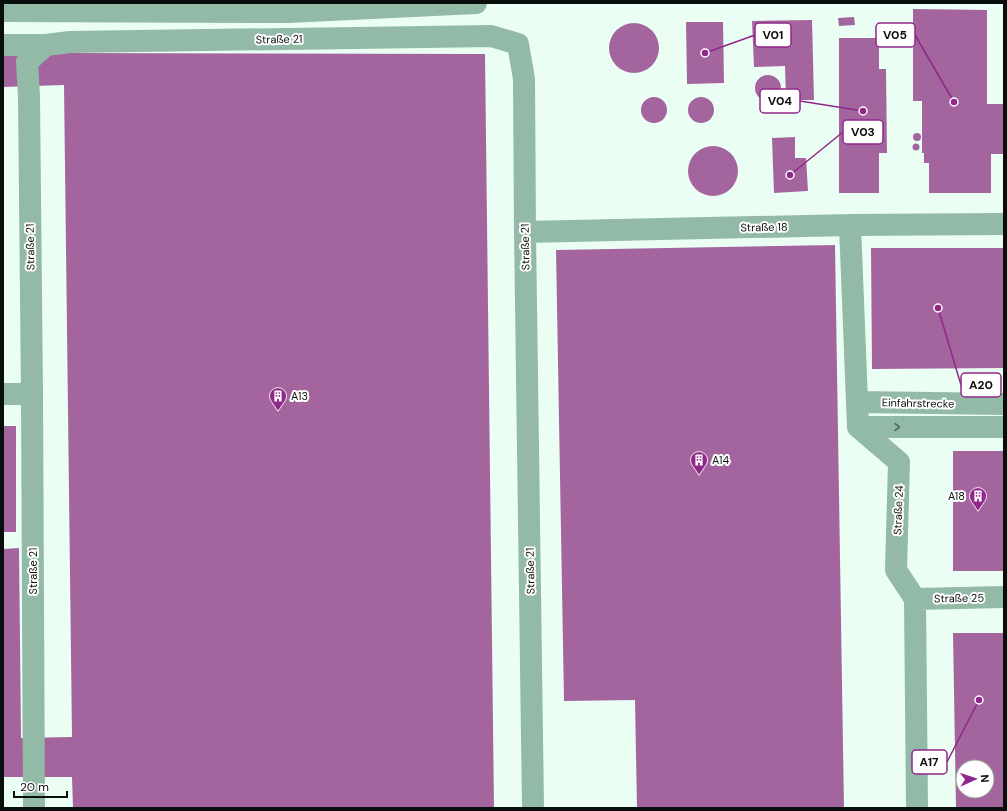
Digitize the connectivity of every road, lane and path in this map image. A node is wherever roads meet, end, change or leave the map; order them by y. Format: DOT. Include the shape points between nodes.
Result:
graph roads {
  1 [pos="476,3"];
  2 [pos="3,11"];
  3 [pos="3,45"];
  4 [pos="46,45"];
  5 [pos="1004,224"];
  6 [pos="850,225"];
  7 [pos="525,232"];
  8 [pos="3,394"];
  9 [pos="32,394"];
  10 [pos="857,402"];
  11 [pos="1004,404"];
  12 [pos="858,427"];
  13 [pos="1004,427"];
  14 [pos="1004,597"];
  15 [pos="915,599"];
  16 [pos="34,808"];
  17 [pos="533,808"];
  18 [pos="917,808"];
  1 -- 2 [label="street" via="288,12"];
  3 -- 4 [label="street"];
  4 -- 7 [label="street, Straße 21" via="70,42 491,36 518,44 524,80"];
  4 -- 9 [label="street, Straße 21" via="26,62 29,97"];
  5 -- 6 [label="street, Straße 18"];
  6 -- 7 [label="street, Straße 18"];
  6 -- 10 [label="street"];
  7 -- 17 [label="street, Straße 21"];
  8 -- 9 [label="street"];
  9 -- 16 [label="street, Straße 21"];
  10 -- 11 [label="street, Einfahrstrecke"];
  10 -- 12 [label="street"];
  12 -- 13 [label="street, one-way"];
  12 -- 15 [label="street, Straße 24" via="899,462 896,570"];
  14 -- 15 [label="street, Straße 25"];
  15 -- 18 [label="street"];
}
